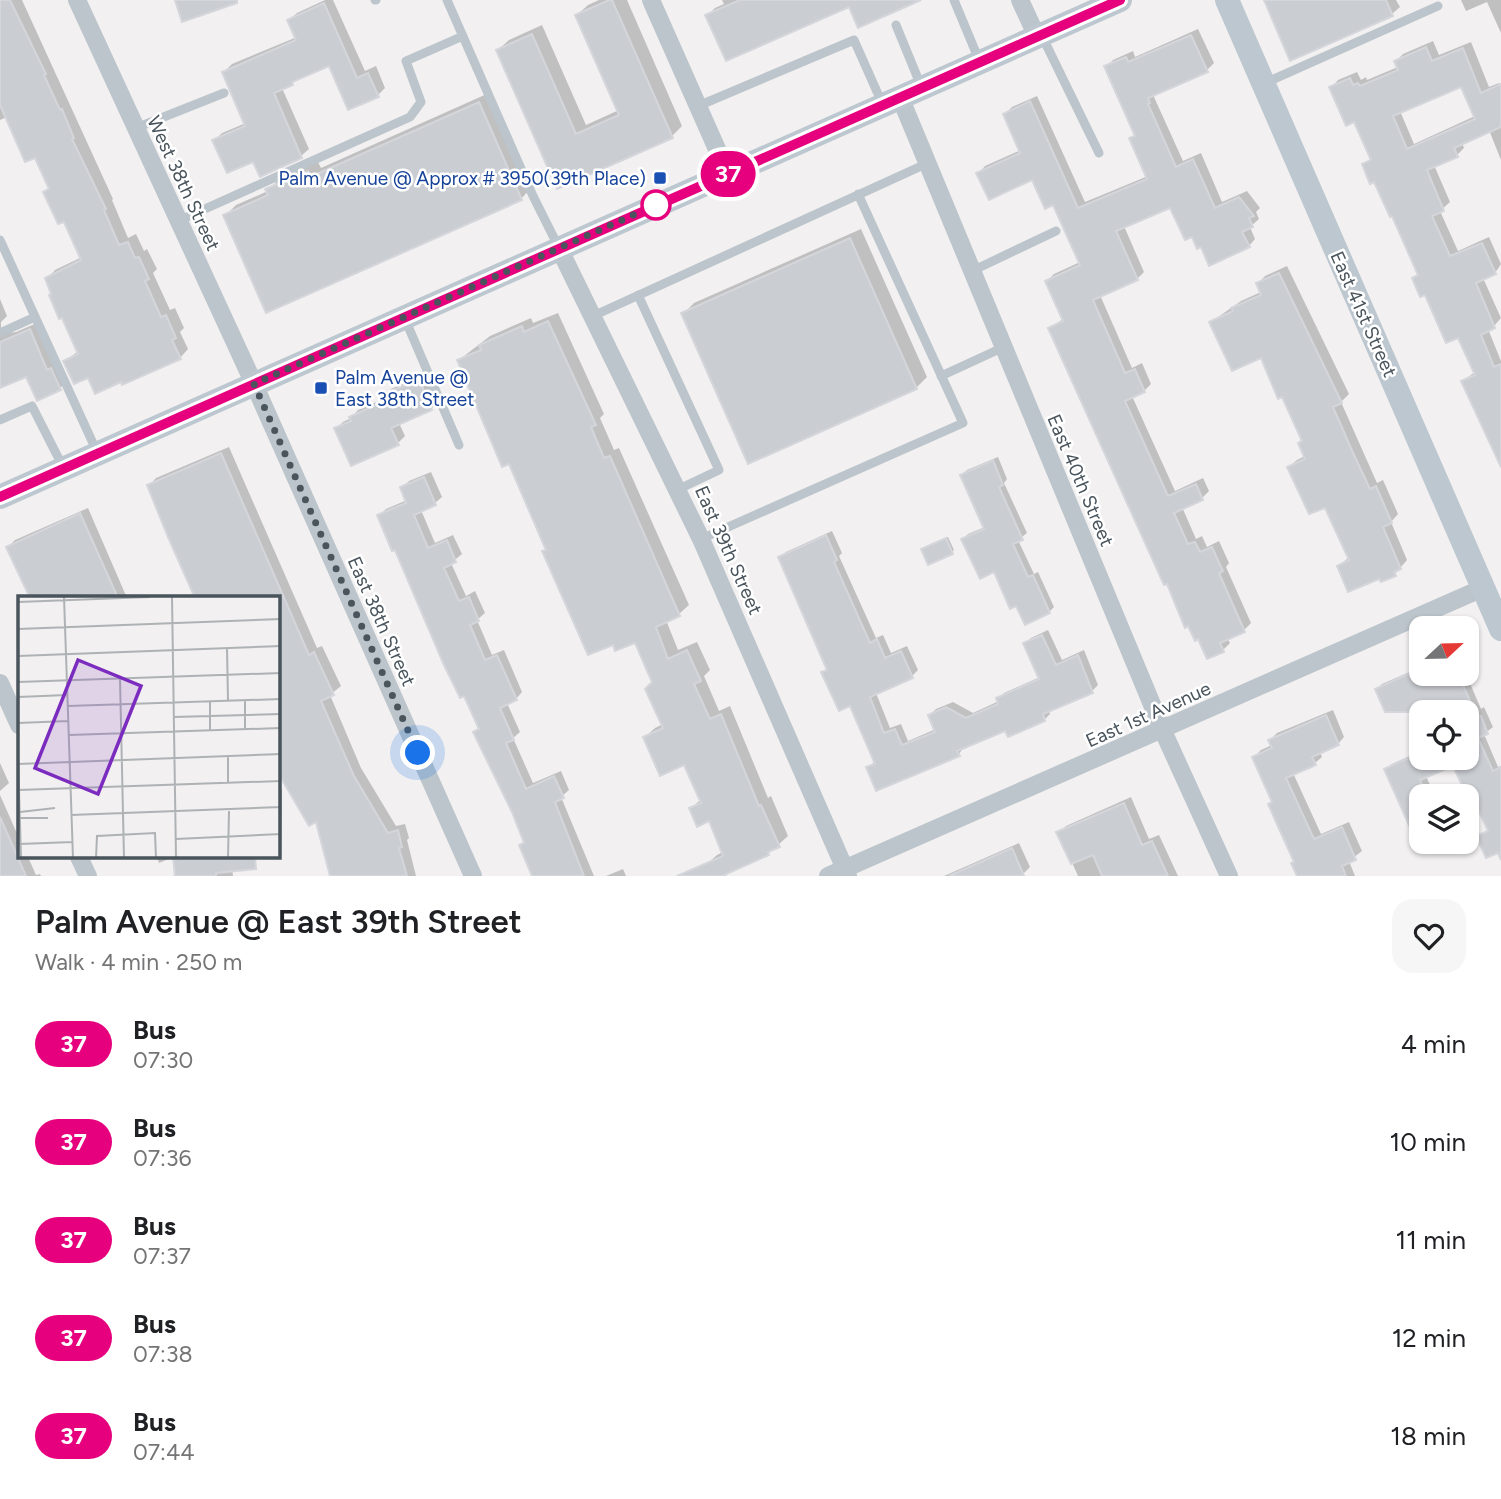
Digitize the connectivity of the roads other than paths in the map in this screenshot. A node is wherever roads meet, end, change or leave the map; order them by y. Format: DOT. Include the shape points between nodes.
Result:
graph roads {
  1 [pos="77,0"];
  2 [pos="447,0"];
  3 [pos="651,0"];
  4 [pos="954,0"];
  5 [pos="1020,0"];
  6 [pos="1227,0"];
  7 [pos="1105,3"];
  8 [pos="1438,6"];
  9 [pos="895,25"];
  10 [pos="463,36"];
  11 [pos="1039,36"];
  12 [pos="980,62"];
  13 [pos="1264,84"];
  14 [pos="224,93"];
  15 [pos="901,97"];
  16 [pos="698,106"];
  17 [pos="136,128"];
  18 [pos="1099,153"];
  19 [pos="928,163"];
  20 [pos="728,174"];
  21 [pos="858,194"];
  22 [pos="178,221"];
  23 [pos="1055,231"];
  24 [pos="0,240"];
  25 [pos="559,248"];
  26 [pos="972,271"];
  27 [pos="638,295"];
  28 [pos="593,316"];
  29 [pos="35,317"];
  30 [pos="404,317"];
  31 [pos="0,333"];
  32 [pos="1004,347"];
  33 [pos="941,376"];
  34 [pos="254,384"];
  35 [pos="0,420"];
  36 [pos="459,445"];
  37 [pos="97,453"];
  38 [pos="64,468"];
  39 [pos="679,489"];
  40 [pos="0,497"];
  41 [pos="702,539"];
  42 [pos="1483,588"];
  43 [pos="1501,629"];
  44 [pos="0,683"];
  45 [pos="18,723"];
  46 [pos="1163,731"];
  47 [pos="79,858"];
  48 [pos="847,873"];
  49 [pos="88,876"];
  50 [pos="472,876"];
  51 [pos="828,876"];
  52 [pos="1229,876"];
  1 -- 17 [label="street, West 38th Street"];
  2 -- 10 [label="lane"];
  3 -- 16 [label="street"];
  4 -- 12 [label="lane"];
  5 -- 11 [label="street"];
  6 -- 13 [label="main road, East 41st Street"];
  7 -- 11 [label="main road"];
  8 -- 13 [label="lane"];
  9 -- 15 [label="lane"];
  10 -- 22 [label="lane" via="406,61 421,102 411,117"];
  10 -- 25 [label="lane"];
  11 -- 12 [label="main road"];
  11 -- 18 [label="lane"];
  12 -- 15 [label="main road"];
  13 -- 42 [label="main road, East 41st Street"];
  14 -- 17 [label="lane"];
  15 -- 16 [label="lane" via="854,40"];
  15 -- 19 [label="street, East 40th Street"];
  15 -- 20 [label="main road"];
  16 -- 20 [label="street"];
  17 -- 22 [label="street, West 38th Street"];
  19 -- 21 [label="lane"];
  19 -- 26 [label="street, East 40th Street"];
  20 -- 25 [label="main road"];
  21 -- 27 [label="lane"];
  21 -- 33 [label="lane"];
  22 -- 34 [label="street, West 38th Street"];
  23 -- 26 [label="lane"];
  24 -- 29 [label="lane"];
  25 -- 28 [label="street, East 39th Street"];
  25 -- 30 [label="main road"];
  26 -- 32 [label="street, East 40th Street"];
  27 -- 28 [label="lane"];
  27 -- 39 [label="lane" via="719,470"];
  28 -- 39 [label="street, East 39th Street"];
  29 -- 31 [label="lane"];
  29 -- 37 [label="lane"];
  30 -- 34 [label="main road"];
  30 -- 36 [label="lane"];
  32 -- 33 [label="lane"];
  32 -- 46 [label="street, East 40th Street"];
  33 -- 41 [label="lane" via="963,423"];
  34 -- 37 [label="main road"];
  34 -- 50 [label="street, East 38th Street"];
  35 -- 38 [label="lane" via="32,406"];
  37 -- 38 [label="main road"];
  38 -- 40 [label="main road"];
  39 -- 41 [label="street, East 39th Street"];
  41 -- 48 [label="street, East 39th Street"];
  42 -- 43 [label="main road, East 41st Street"];
  42 -- 46 [label="street, East 1st Avenue"];
  44 -- 45 [label="street"];
  46 -- 48 [label="street, East 1st Avenue"];
  46 -- 52 [label="street, East 40th Street"];
  47 -- 49 [label="street"];
  48 -- 51 [label="street, East 1st Avenue"];
}
